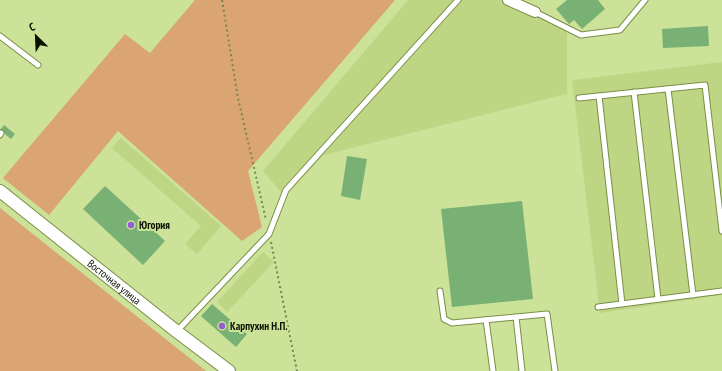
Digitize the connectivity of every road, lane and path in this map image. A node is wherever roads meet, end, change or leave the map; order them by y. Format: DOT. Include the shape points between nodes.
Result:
graph roads {
  1 [pos="222,0"];
  2 [pos="458,0"];
  3 [pos="508,0"];
  4 [pos="645,0"];
  5 [pos="535,12"];
  6 [pos="0,36"];
  7 [pos="38,65"];
  8 [pos="668,88"];
  9 [pos="634,92"];
  10 [pos="599,96"];
  11 [pos="578,98"];
  12 [pos="0,191"];
  13 [pos="722,231"];
  14 [pos="269,234"];
  15 [pos="440,291"];
  16 [pos="722,291"];
  17 [pos="692,295"];
  18 [pos="658,299"];
  19 [pos="622,304"];
  20 [pos="598,307"];
  21 [pos="516,317"];
  22 [pos="486,320"];
  23 [pos="176,331"];
  24 [pos="229,371"];
  25 [pos="297,371"];
  26 [pos="493,371"];
  27 [pos="522,371"];
  28 [pos="555,371"];
  1 -- 14 [label="path" via="238,98"];
  2 -- 14 [label="lane" via="286,190"];
  3 -- 5 [label="street"];
  4 -- 5 [label="lane" via="620,30 581,36"];
  6 -- 7 [label="lane"];
  8 -- 9 [label="lane"];
  8 -- 13 [label="lane" via="705,85"];
  8 -- 17 [label="lane"];
  9 -- 10 [label="lane"];
  9 -- 18 [label="lane"];
  10 -- 11 [label="lane"];
  10 -- 19 [label="lane"];
  12 -- 23 [label="street, Восточная улица"];
  14 -- 23 [label="lane"];
  14 -- 25 [label="path"];
  15 -- 22 [label="lane" via="444,319 452,323"];
  16 -- 17 [label="lane"];
  17 -- 18 [label="lane"];
  18 -- 19 [label="lane"];
  19 -- 20 [label="lane"];
  21 -- 22 [label="lane"];
  21 -- 27 [label="lane"];
  21 -- 28 [label="lane" via="547,314"];
  22 -- 26 [label="lane"];
  23 -- 24 [label="street, Восточная улица"];
}
